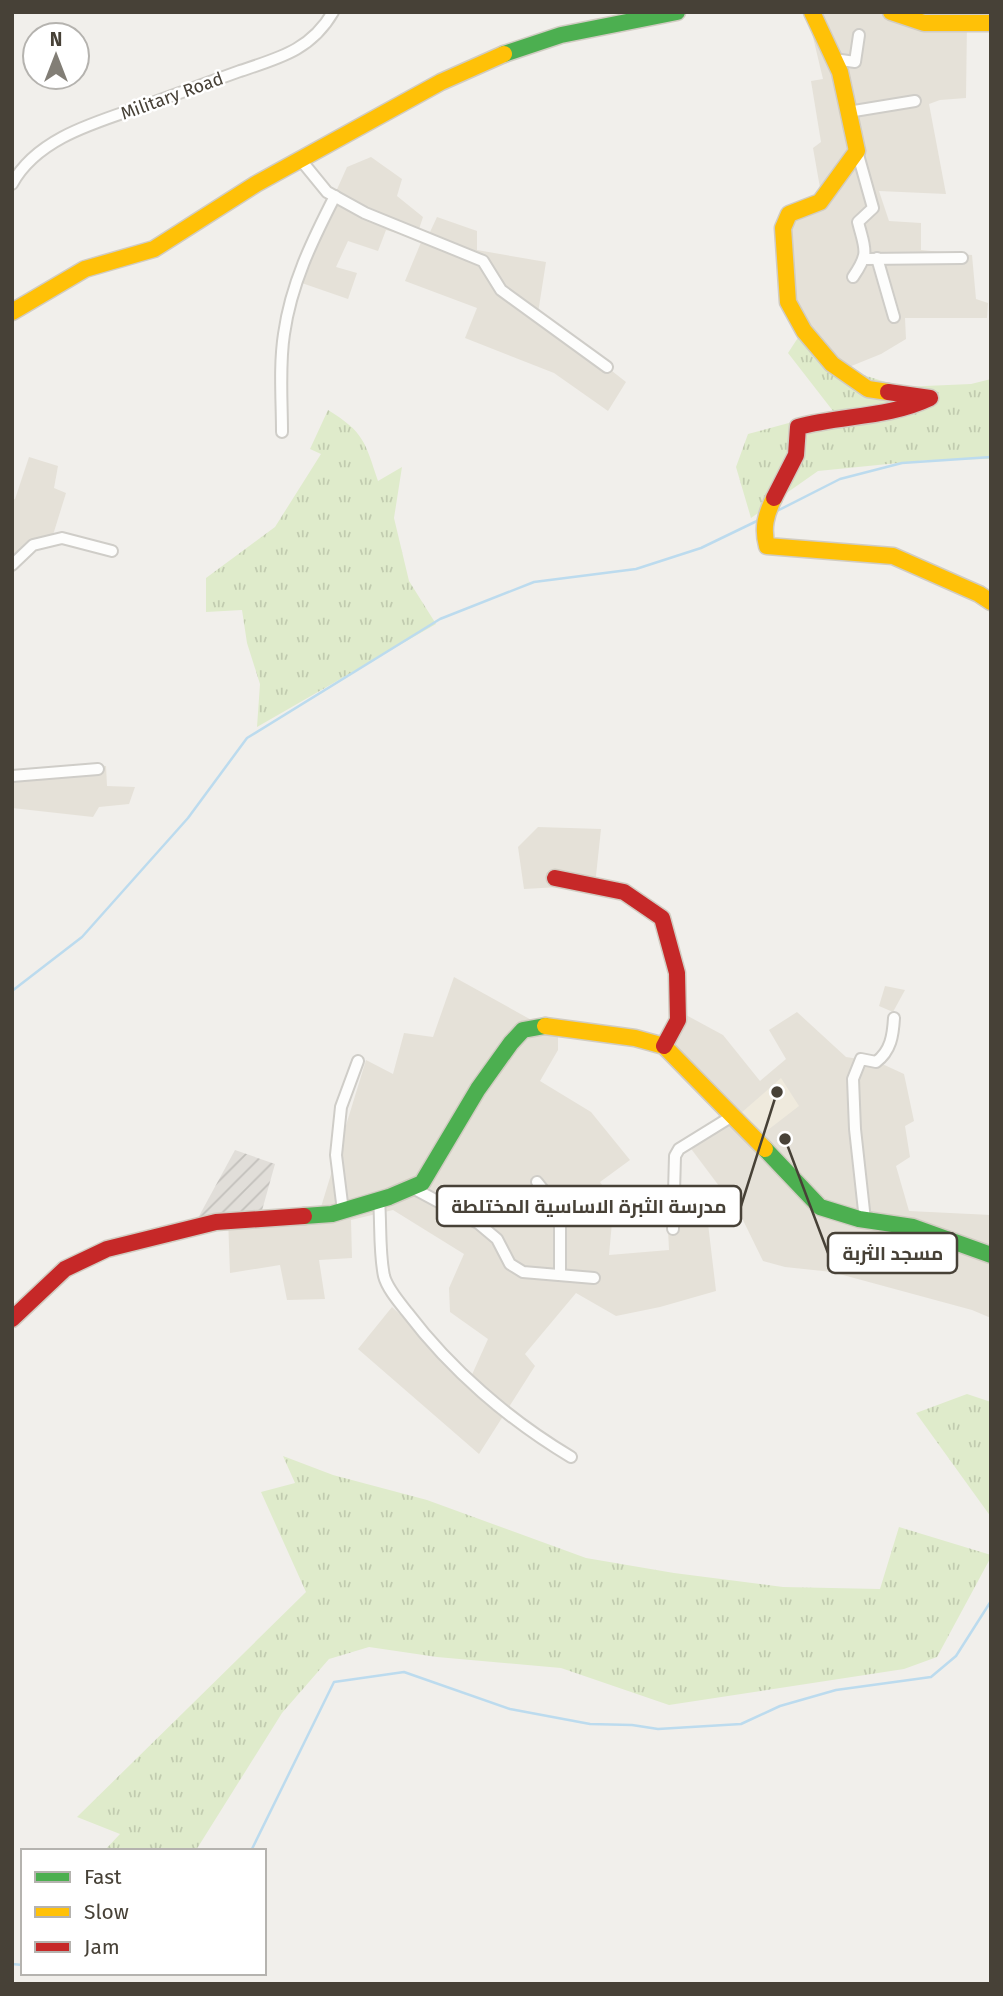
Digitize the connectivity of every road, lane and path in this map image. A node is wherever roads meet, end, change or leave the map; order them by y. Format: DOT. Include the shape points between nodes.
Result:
graph roads {
  1 [pos="333,12"];
  2 [pos="677,12"];
  3 [pos="812,12"];
  4 [pos="891,12"];
  5 [pos="991,23"];
  6 [pos="859,35"];
  7 [pos="834,59"];
  8 [pos="915,101"];
  9 [pos="848,112"];
  10 [pos="857,151"];
  11 [pos="300,159"];
  12 [pos="12,184"];
  13 [pos="335,196"];
  14 [pos="877,258"];
  15 [pos="962,258"];
  16 [pos="865,259"];
  17 [pos="853,277"];
  18 [pos="12,312"];
  19 [pos="894,317"];
  20 [pos="607,367"];
  21 [pos="282,432"];
  22 [pos="112,551"];
  23 [pos="12,565"];
  24 [pos="991,602"];
  25 [pos="98,769"];
  26 [pos="12,776"];
  27 [pos="555,878"];
  28 [pos="894,1018"];
  29 [pos="664,1046"];
  30 [pos="358,1061"];
  31 [pos="734,1115"];
  32 [pos="537,1182"];
  33 [pos="411,1187"];
  34 [pos="379,1200"];
  35 [pos="343,1211"];
  36 [pos="865,1220"];
  37 [pos="673,1229"];
  38 [pos="991,1255"];
  39 [pos="560,1275"];
  40 [pos="594,1278"];
  41 [pos="12,1319"];
  42 [pos="571,1457"];
  1 -- 12 [label="street, Military Road" via="316,37 282,57 51,144"];
  2 -- 11 [label="street" via="561,35 501,55 441,82"];
  3 -- 7 [label="street"];
  4 -- 5 [label="street" via="924,23"];
  6 -- 7 [label="street" via="855,62"];
  7 -- 9 [label="street"];
  8 -- 9 [label="street"];
  9 -- 10 [label="street"];
  10 -- 16 [label="street" via="873,208 858,222"];
  10 -- 24 [label="street" via="819,204 789,214 783,228 788,302 832,365 868,388 930,398 883,414 798,427 797,453 766,517 762,536 766,546 893,556"];
  11 -- 13 [label="street"];
  11 -- 18 [label="street" via="154,249 85,269"];
  13 -- 20 [label="street" via="365,213 483,261 501,290"];
  13 -- 21 [label="street" via="293,288 283,336"];
  14 -- 15 [label="street"];
  14 -- 16 [label="street"];
  14 -- 19 [label="street"];
  16 -- 17 [label="street"];
  22 -- 23 [label="street" via="62,538 33,545"];
  25 -- 26 [label="street"];
  27 -- 29 [label="street" via="624,892 662,918 677,973 678,1020"];
  28 -- 36 [label="street" via="884,1056 876,1062 860,1059 853,1079"];
  29 -- 31 [label="street"];
  29 -- 33 [label="street" via="561,1029 523,1030 478,1089 422,1182"];
  30 -- 35 [label="street" via="341,1107 336,1155"];
  31 -- 36 [label="street" via="820,1207"];
  31 -- 37 [label="street" via="675,1156"];
  32 -- 39 [label="street" via="560,1211"];
  33 -- 34 [label="street"];
  33 -- 39 [label="street" via="478,1223 497,1239 510,1264 523,1272"];
  34 -- 35 [label="street"];
  34 -- 42 [label="street" via="384,1277 396,1298 424,1335 474,1385"];
  35 -- 41 [label="street" via="216,1222 107,1249 65,1269"];
  36 -- 38 [label="street" via="912,1227"];
  39 -- 40 [label="street"];
}
